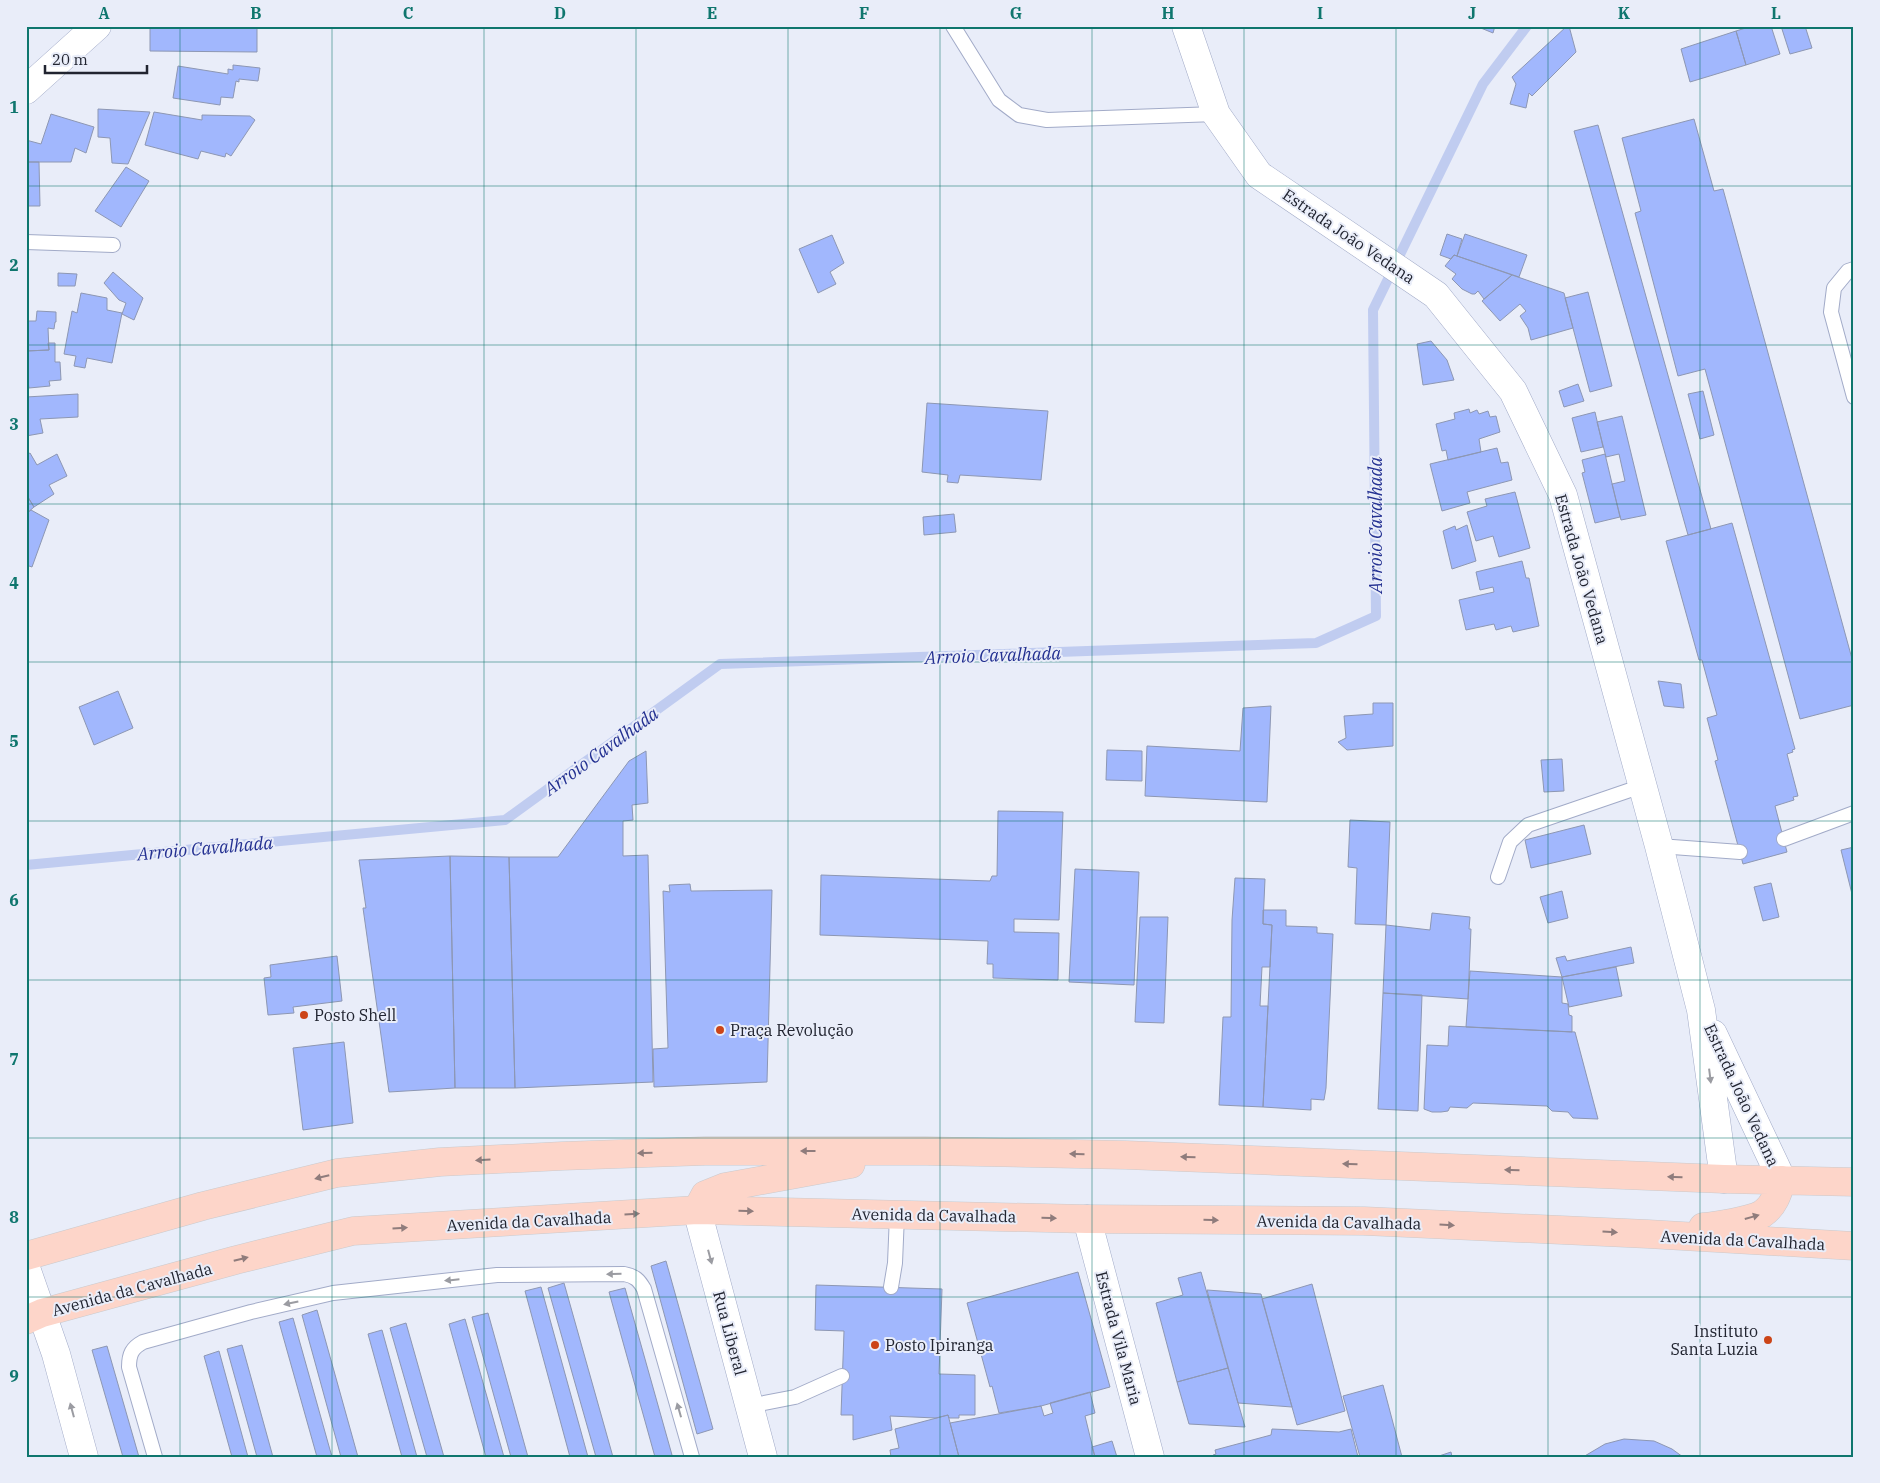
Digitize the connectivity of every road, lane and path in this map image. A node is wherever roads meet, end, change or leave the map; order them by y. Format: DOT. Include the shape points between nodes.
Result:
graph roads {
  1 [pos="97,26"];
  2 [pos="953,26"];
  3 [pos="1186,26"];
  4 [pos="26,90"];
  5 [pos="1216,114"];
  6 [pos="26,242"];
  7 [pos="112,245"];
  8 [pos="1854,269"];
  9 [pos="1854,397"];
  10 [pos="1642,786"];
  11 [pos="1854,813"];
  12 [pos="1784,839"];
  13 [pos="1659,846"];
  14 [pos="1740,852"];
  15 [pos="1498,877"];
  16 [pos="1702,1010"];
  17 [pos="926,1151"];
  18 [pos="1724,1179"];
  19 [pos="1782,1180"];
  20 [pos="1854,1182"];
  21 [pos="698,1210"];
  22 [pos="897,1215"];
  23 [pos="1087,1219"];
  24 [pos="1652,1234"];
  25 [pos="1854,1246"];
  26 [pos="26,1256"];
  27 [pos="26,1268"];
  28 [pos="891,1287"];
  29 [pos="34,1317"];
  30 [pos="842,1376"];
  31 [pos="749,1406"];
  32 [pos="84,1457"];
  33 [pos="155,1457"];
  34 [pos="692,1457"];
  35 [pos="763,1457"];
  36 [pos="1150,1457"];
  1 -- 4 [label="street"];
  2 -- 5 [label="lane" via="999,100 1019,115 1047,120"];
  3 -- 5 [label="street, Estrada João Vedana"];
  5 -- 10 [label="street, Estrada João Vedana" via="1259,175 1436,294 1514,391 1563,496"];
  6 -- 7 [label="lane"];
  8 -- 9 [label="lane" via="1848,271 1834,288 1831,312"];
  10 -- 13 [label="street, Estrada João Vedana"];
  10 -- 15 [label="lane" via="1528,825 1510,842"];
  11 -- 12 [label="lane"];
  13 -- 14 [label="lane"];
  13 -- 16 [label="street, Estrada João Vedana"];
  16 -- 18 [label="street, Estrada João Vedana, one-way"];
  16 -- 19 [label="street, Estrada João Vedana"];
  18 -- 17 [label="main road, one-way" via="1126,1155"];
  17 -- 21 [label="main road" via="725,1187 705,1194"];
  17 -- 26 [label="main road, one-way" via="705,1151 562,1156 440,1162 337,1173 203,1206"];
  18 -- 19 [label="main road"];
  19 -- 20 [label="main road"];
  24 -- 19 [label="main road, one-way" via="1725,1224 1762,1214 1777,1198"];
  21 -- 22 [label="main road, Avenida da Cavalhada, one-way"];
  29 -- 21 [label="main road, Avenida da Cavalhada, one-way" via="353,1231"];
  21 -- 31 [label="street, Rua Liberal, one-way"];
  22 -- 23 [label="main road, Avenida da Cavalhada, one-way"];
  22 -- 28 [label="lane"];
  23 -- 24 [label="main road, Avenida da Cavalhada, one-way" via="1364,1221"];
  23 -- 36 [label="street, Estrada Vila Maria"];
  24 -- 25 [label="main road, Avenida da Cavalhada"];
  27 -- 29 [label="street"];
  32 -- 29 [label="street, one-way" via="56,1354"];
  30 -- 31 [label="lane" via="795,1397"];
  31 -- 35 [label="street, Rua Liberal"];
  34 -- 33 [label="lane, one-way" via="644,1289 640,1281 624,1274 497,1275 334,1294 251,1312 143,1342 134,1347 129,1356 129,1367"];
}
